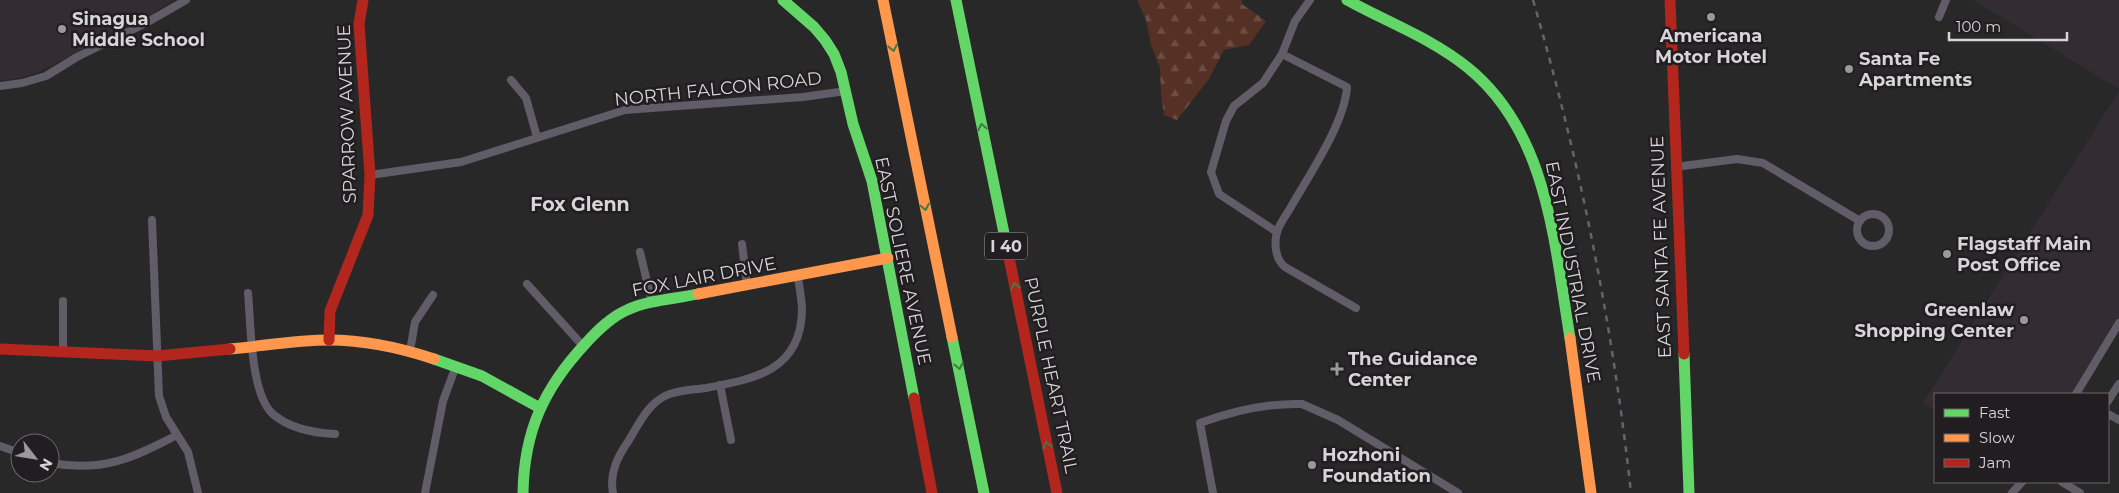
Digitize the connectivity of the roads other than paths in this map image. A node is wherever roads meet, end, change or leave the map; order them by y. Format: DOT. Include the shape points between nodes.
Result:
graph roads {
  1 [pos="186,0"];
  2 [pos="363,0"];
  3 [pos="783,0"];
  4 [pos="883,0"];
  5 [pos="956,0"];
  6 [pos="1310,0"];
  7 [pos="1347,0"];
  8 [pos="1670,0"];
  9 [pos="1946,0"];
  10 [pos="1939,17"];
  11 [pos="1282,54"];
  12 [pos="511,80"];
  13 [pos="0,86"];
  14 [pos="846,91"];
  15 [pos="537,137"];
  16 [pos="1676,167"];
  17 [pos="370,175"];
  18 [pos="152,220"];
  19 [pos="1860,221"];
  20 [pos="1277,232"];
  21 [pos="742,244"];
  22 [pos="640,252"];
  23 [pos="888,258"];
  24 [pos="798,276"];
  25 [pos="527,284"];
  26 [pos="748,285"];
  27 [pos="248,293"];
  28 [pos="434,295"];
  29 [pos="63,301"];
  30 [pos="652,303"];
  31 [pos="1356,308"];
  32 [pos="2119,323"];
  33 [pos="330,340"];
  34 [pos="583,346"];
  35 [pos="252,347"];
  36 [pos="0,349"];
  37 [pos="410,351"];
  38 [pos="63,352"];
  39 [pos="157,356"];
  40 [pos="456,366"];
  41 [pos="2119,384"];
  42 [pos="720,385"];
  43 [pos="2077,393"];
  44 [pos="2109,399"];
  45 [pos="540,408"];
  46 [pos="177,434"];
  47 [pos="335,434"];
  48 [pos="731,440"];
  49 [pos="60,464"];
  50 [pos="2021,483"];
  51 [pos="2064,483"];
  52 [pos="198,493"];
  53 [pos="424,493"];
  54 [pos="523,493"];
  55 [pos="613,493"];
  56 [pos="932,493"];
  57 [pos="984,493"];
  58 [pos="1057,493"];
  59 [pos="1213,493"];
  60 [pos="1458,493"];
  61 [pos="1592,493"];
  62 [pos="1689,493"];
  63 [pos="2012,493"];
  64 [pos="2080,493"];
  1 -- 13 [label="street" via="46,76"];
  2 -- 17 [label="main road, SPARROW AVENUE" via="359,24"];
  3 -- 14 [label="main road, EAST SOLIERE AVENUE" via="825,40 834,54"];
  4 -- 57 [label="main road, one-way"];
  58 -- 5 [label="main road, PURPLE HEART TRAIL / I 40, one-way"];
  6 -- 11 [label="street" via="1295,21"];
  7 -- 61 [label="main road, EAST INDUSTRIAL DRIVE" via="1434,44 1480,78 1499,99 1524,140 1541,182 1552,236 1577,375"];
  8 -- 16 [label="main road, EAST SANTA FE AVENUE"];
  9 -- 10 [label="street"];
  11 -- 20 [label="street" via="1347,87 1346,99 1328,141"];
  11 -- 20 [label="street" via="1263,83 1234,106 1226,121 1211,172 1218,194"];
  12 -- 15 [label="street" via="526,98"];
  14 -- 15 [label="street, NORTH FALCON ROAD" via="625,110"];
  14 -- 23 [label="main road, EAST SOLIERE AVENUE" via="872,181"];
  15 -- 17 [label="street, NORTH FALCON ROAD" via="461,162"];
  16 -- 19 [label="street" via="1737,159 1763,163"];
  16 -- 62 [label="main road, EAST SANTA FE AVENUE"];
  17 -- 33 [label="main road, SPARROW AVENUE" via="368,215 330,311"];
  18 -- 39 [label="street"];
  19 -- 19 [label="street" via="1858,237 1866,244 1876,246 1887,238 1889,228 1879,215 1868,215"];
  20 -- 31 [label="street" via="1279,262"];
  21 -- 26 [label="street"];
  22 -- 30 [label="street"];
  23 -- 24 [label="main road, FOX LAIR DRIVE"];
  23 -- 56 [label="main road, EAST SOLIERE AVENUE"];
  24 -- 26 [label="main road, FOX LAIR DRIVE"];
  24 -- 42 [label="street" via="801,323 798,335 783,359 756,378"];
  25 -- 34 [label="street"];
  26 -- 30 [label="main road, FOX LAIR DRIVE"];
  27 -- 35 [label="street"];
  28 -- 37 [label="street" via="415,322"];
  29 -- 38 [label="street"];
  30 -- 34 [label="main road, FOX LAIR DRIVE" via="626,310"];
  32 -- 43 [label="street"];
  33 -- 35 [label="main road"];
  33 -- 37 [label="main road"];
  34 -- 45 [label="main road, FOX LAIR DRIVE" via="554,380"];
  35 -- 39 [label="main road"];
  35 -- 47 [label="street" via="258,388 265,406 273,415 288,424 317,433"];
  36 -- 38 [label="main road"];
  37 -- 40 [label="main road"];
  38 -- 39 [label="main road"];
  39 -- 46 [label="street" via="159,396 166,417"];
  40 -- 45 [label="main road" via="482,376"];
  40 -- 53 [label="street" via="443,401"];
  41 -- 44 [label="street"];
  42 -- 48 [label="street"];
  42 -- 55 [label="street" via="666,395 651,405 615,464"];
  45 -- 54 [label="main road, FOX LAIR DRIVE" via="530,427 521,468"];
  46 -- 49 [label="street" via="140,454 112,463 90,466"];
  46 -- 52 [label="street" via="188,452"];
  50 -- 63 [label="street"];
  51 -- 64 [label="street"];
  59 -- 60 [label="street" via="1200,423 1278,404 1302,404 1338,420"];
}
